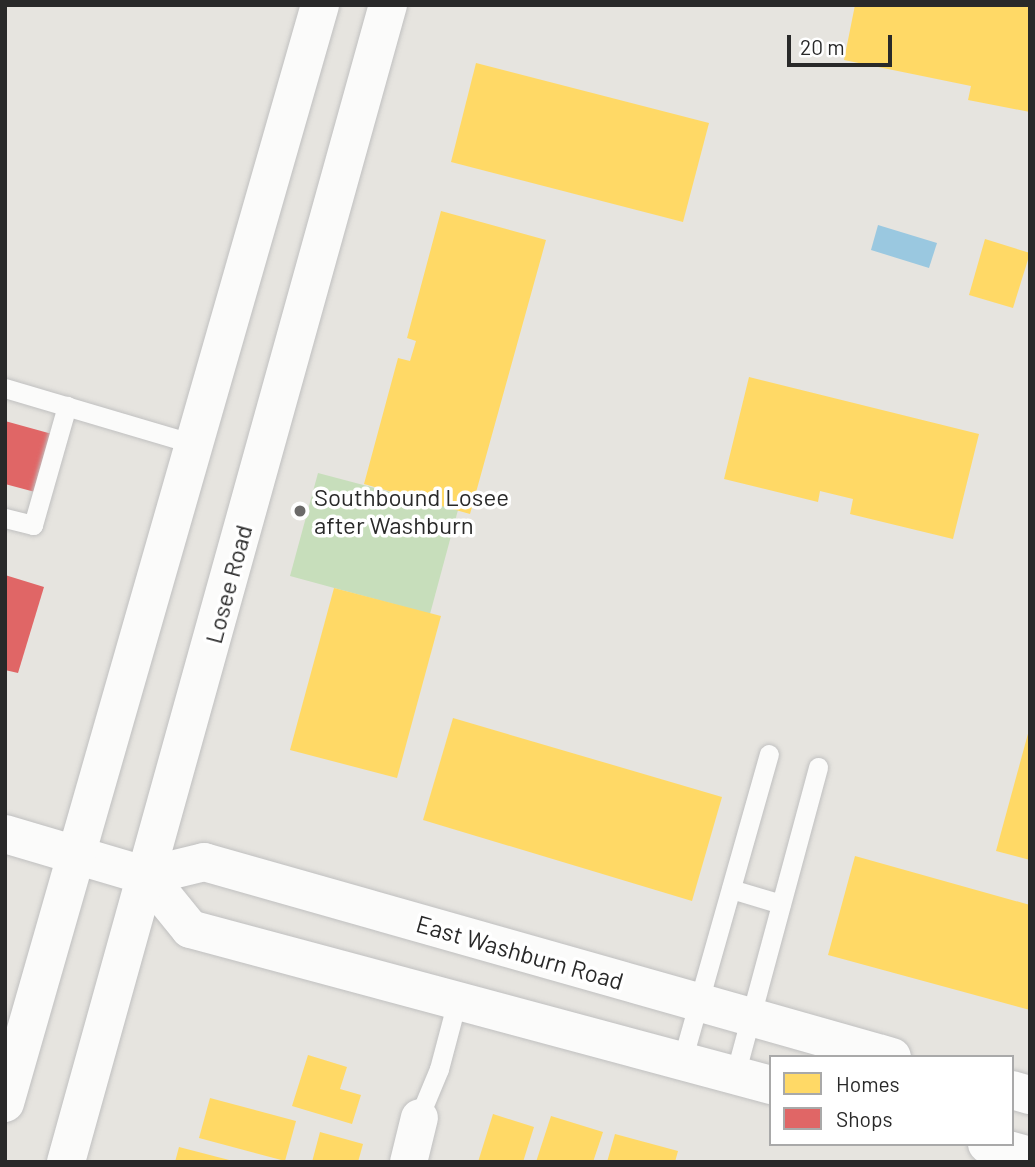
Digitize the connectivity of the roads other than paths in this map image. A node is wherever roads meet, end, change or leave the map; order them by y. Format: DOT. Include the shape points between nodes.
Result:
graph roads {
  1 [pos="320,5"];
  2 [pos="388,5"];
  3 [pos="5,388"];
  4 [pos="67,406"];
  5 [pos="194,444"];
  6 [pos="5,517"];
  7 [pos="769,754"];
  8 [pos="818,767"];
  9 [pos="5,834"];
  10 [pos="75,854"];
  11 [pos="147,876"];
  12 [pos="731,889"];
  13 [pos="781,904"];
  14 [pos="457,1001"];
  15 [pos="699,1002"];
  16 [pos="750,1017"];
  17 [pos="885,1055"];
  18 [pos="682,1061"];
  19 [pos="735,1075"];
  20 [pos="769,1084"];
  21 [pos="5,1103"];
  22 [pos="419,1117"];
  23 [pos="994,1146"];
  24 [pos="1030,1156"];
  25 [pos="66,1162"];
  26 [pos="408,1162"];
  1 -- 5 [label="main road"];
  2 -- 11 [label="main road, Losee Road"];
  3 -- 4 [label="lane"];
  4 -- 5 [label="lane"];
  4 -- 6 [label="lane" via="33,525"];
  5 -- 10 [label="main road"];
  7 -- 12 [label="lane"];
  8 -- 13 [label="lane"];
  9 -- 10 [label="main road"];
  10 -- 11 [label="main road"];
  10 -- 21 [label="main road"];
  11 -- 14 [label="main road" via="190,929"];
  11 -- 15 [label="main road, East Washburn Road" via="204,862"];
  11 -- 25 [label="main road, Losee Road"];
  12 -- 13 [label="lane"];
  12 -- 15 [label="lane"];
  13 -- 16 [label="lane"];
  14 -- 18 [label="main road"];
  14 -- 22 [label="lane" via="439,1069"];
  15 -- 16 [label="main road, East Washburn Road"];
  15 -- 18 [label="lane"];
  16 -- 17 [label="main road, East Washburn Road"];
  16 -- 19 [label="lane"];
  18 -- 19 [label="main road"];
  19 -- 20 [label="main road"];
  22 -- 26 [label="street"];
  23 -- 24 [label="main road"];
}
